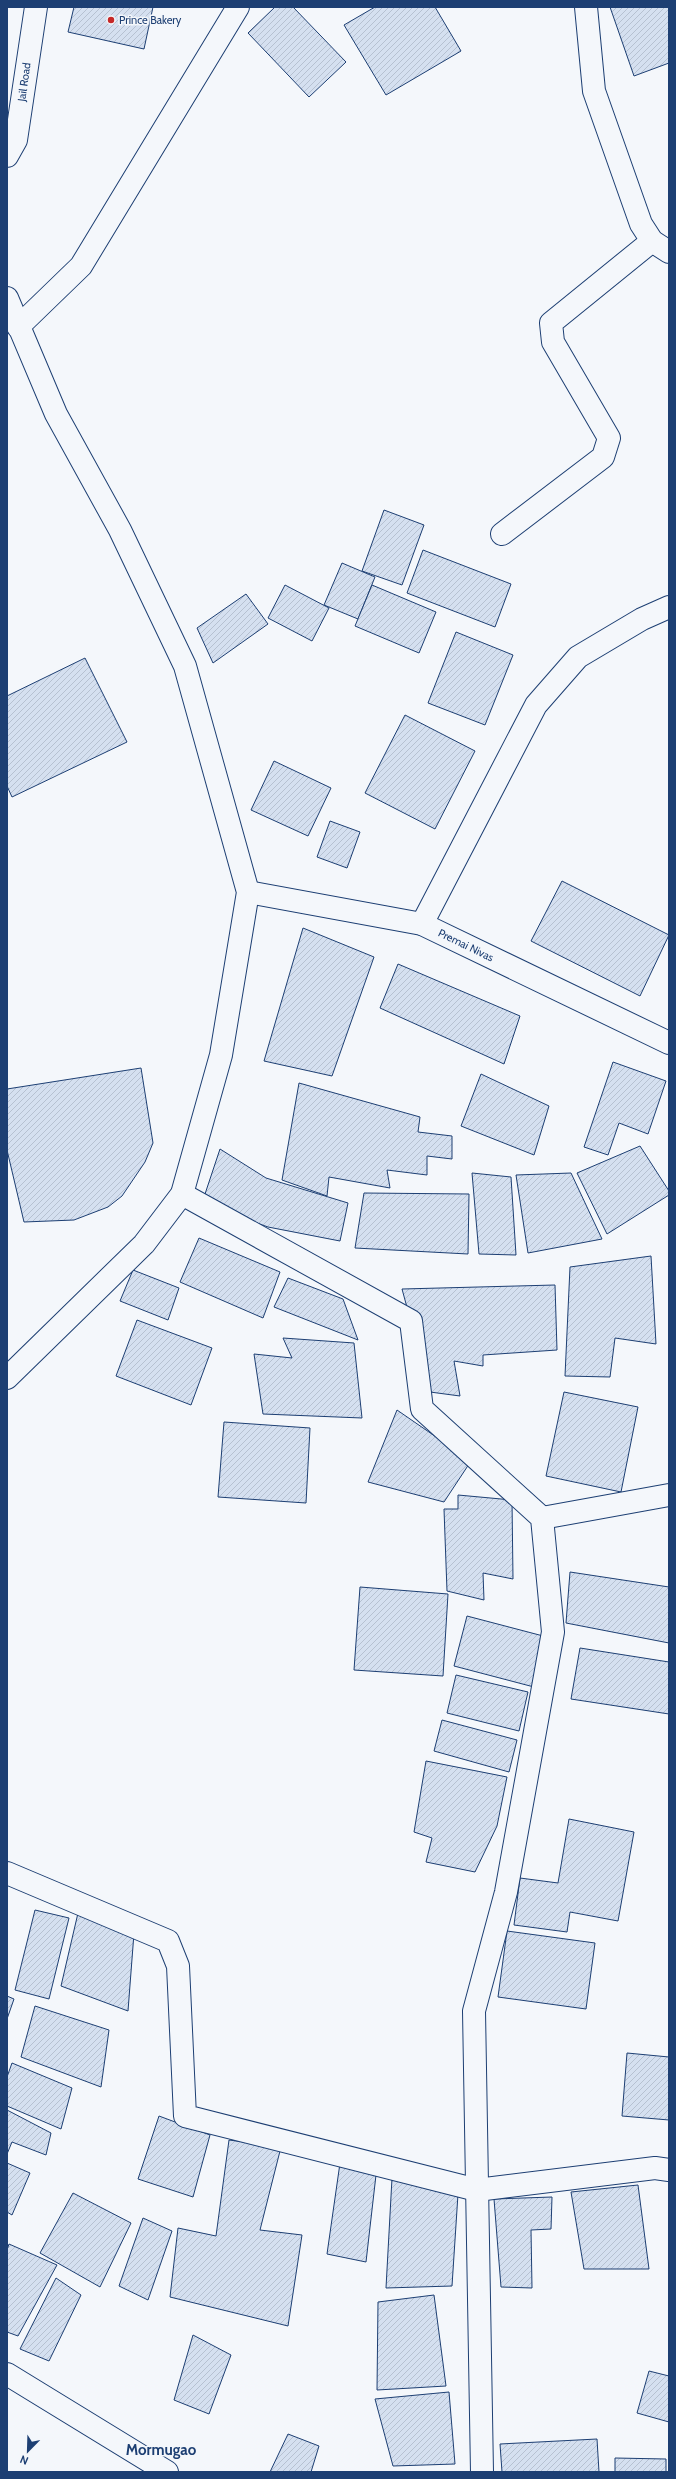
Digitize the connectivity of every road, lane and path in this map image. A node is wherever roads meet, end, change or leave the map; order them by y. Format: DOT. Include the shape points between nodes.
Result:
graph roads {
  1 [pos="36,7"];
  2 [pos="238,7"];
  3 [pos="586,7"];
  4 [pos="7,156"];
  5 [pos="661,247"];
  6 [pos="7,298"];
  7 [pos="18,327"];
  8 [pos="502,534"];
  9 [pos="669,607"];
  10 [pos="248,892"];
  11 [pos="422,924"];
  12 [pos="669,1043"];
  13 [pos="182,1194"];
  14 [pos="7,1378"];
  15 [pos="669,1495"];
  16 [pos="542,1518"];
  17 [pos="7,1873"];
  18 [pos="669,2170"];
  19 [pos="477,2190"];
  20 [pos="7,2374"];
  21 [pos="168,2472"];
  22 [pos="482,2472"];
  1 -- 4 [label="street, Jail Road" via="16,140"];
  2 -- 7 [label="street" via="81,266"];
  3 -- 5 [label="street" via="594,91 641,224"];
  5 -- 8 [label="street" via="551,323 552,342 609,438 603,458"];
  6 -- 7 [label="street"];
  7 -- 10 [label="street" via="56,414 120,530 185,666"];
  9 -- 11 [label="street" via="642,619 578,657 536,705"];
  10 -- 11 [label="street, Premai Nivas"];
  10 -- 13 [label="street" via="221,1055"];
  11 -- 12 [label="street, Premai Nivas"];
  13 -- 14 [label="street" via="144,1244"];
  13 -- 16 [label="street" via="411,1321 422,1409"];
  15 -- 16 [label="street"];
  16 -- 19 [label="street" via="553,1632 506,1892 474,2010"];
  17 -- 19 [label="street" via="168,1941 178,1966 185,2116"];
  18 -- 19 [label="street" via="655,2168"];
  19 -- 22 [label="street"];
  20 -- 21 [label="street"];
}
